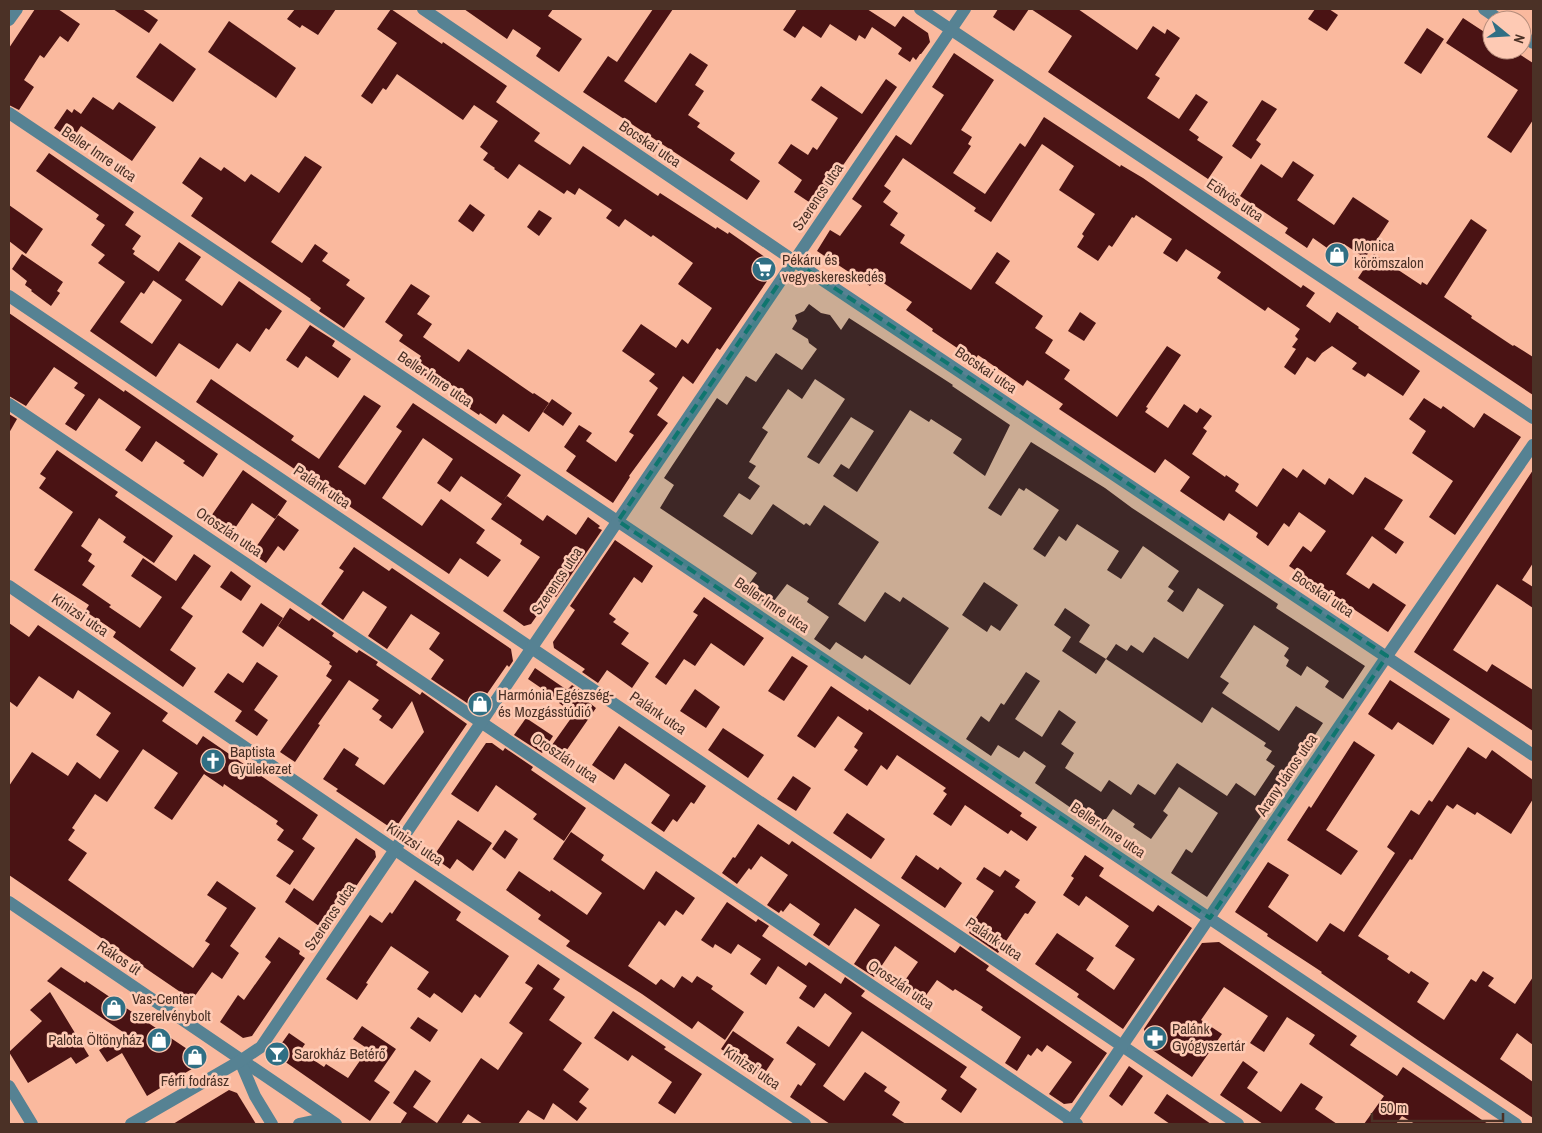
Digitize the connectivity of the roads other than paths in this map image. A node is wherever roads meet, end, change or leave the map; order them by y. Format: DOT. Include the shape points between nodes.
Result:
graph roads {
  1 [pos="17,9"];
  2 [pos="423,9"];
  3 [pos="920,9"];
  4 [pos="965,9"];
  5 [pos="9,20"];
  6 [pos="951,30"];
  7 [pos="9,113"];
  8 [pos="794,261"];
  9 [pos="9,296"];
  10 [pos="9,404"];
  11 [pos="1533,418"];
  12 [pos="1533,445"];
  13 [pos="618,522"];
  14 [pos="9,586"];
  15 [pos="532,648"];
  16 [pos="1387,656"];
  17 [pos="482,722"];
  18 [pos="1533,755"];
  19 [pos="395,850"];
  20 [pos="9,902"];
  21 [pos="1210,918"];
  22 [pos="1123,1046"];
  23 [pos="240,1061"];
  24 [pos="9,1086"];
  25 [pos="331,1121"];
  26 [pos="1073,1123"];
  27 [pos="32,1124"];
  28 [pos="131,1124"];
  29 [pos="272,1124"];
  30 [pos="299,1124"];
  31 [pos="805,1124"];
  32 [pos="1238,1124"];
  33 [pos="1516,1124"];
  1 -- 5 [label="street"];
  2 -- 8 [label="street, Bocskai utca"];
  3 -- 6 [label="street, Eötvös utca"];
  4 -- 6 [label="street, Szerencs utca"];
  6 -- 8 [label="street, Szerencs utca"];
  6 -- 11 [label="street, Eötvös utca"];
  7 -- 13 [label="street, Beller Imre utca"];
  8 -- 13 [label="street, Szerencs utca"];
  8 -- 16 [label="street, Bocskai utca"];
  9 -- 15 [label="street, Palánk utca"];
  10 -- 17 [label="street, Oroszlán utca"];
  12 -- 16 [label="street, Arany János utca"];
  13 -- 15 [label="street, Szerencs utca"];
  13 -- 21 [label="street, Beller Imre utca"];
  14 -- 19 [label="street, Kinizsi utca"];
  15 -- 17 [label="street, Szerencs utca"];
  15 -- 22 [label="street, Palánk utca"];
  16 -- 18 [label="street, Bocskai utca"];
  16 -- 21 [label="street, Arany János utca"];
  17 -- 19 [label="street, Szerencs utca"];
  17 -- 26 [label="street, Oroszlán utca"];
  19 -- 23 [label="street, Szerencs utca" via="261,1047"];
  19 -- 31 [label="street, Kinizsi utca"];
  20 -- 23 [label="street, Rákos út"];
  21 -- 22 [label="street, Arany János utca"];
  21 -- 33 [label="street, Beller Imre utca"];
  22 -- 26 [label="street, Arany János utca"];
  22 -- 32 [label="street, Palánk utca"];
  23 -- 25 [label="street, Rákos út"];
  23 -- 28 [label="street, Szerencs utca"];
  23 -- 29 [label="street"];
  24 -- 27 [label="street"];
  25 -- 30 [label="street"];
}
